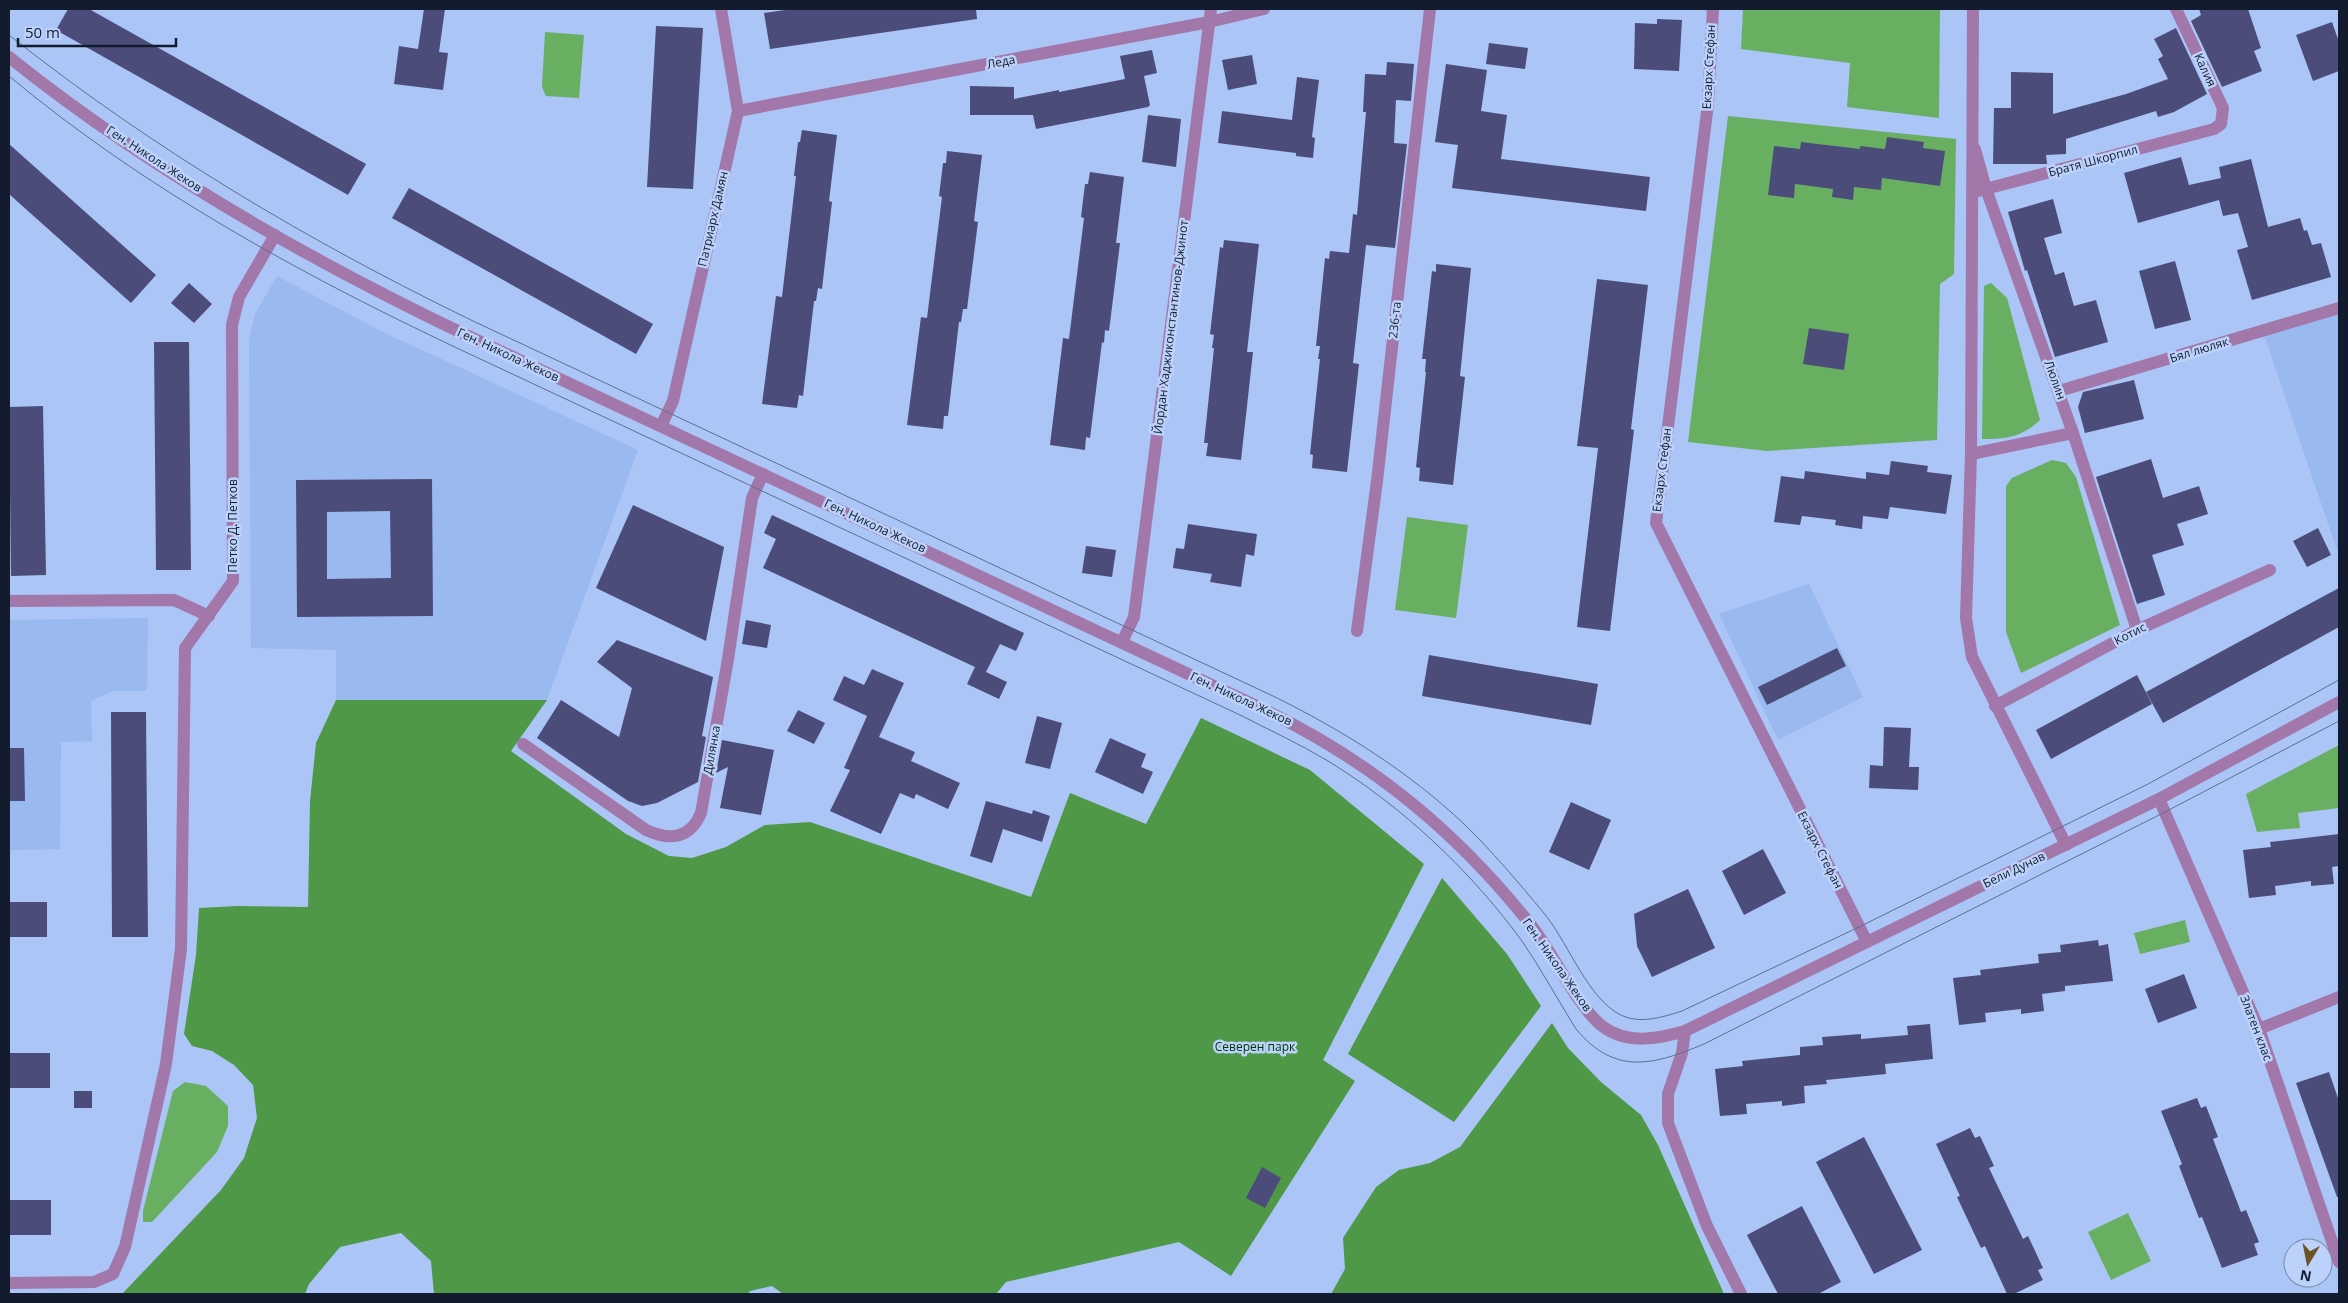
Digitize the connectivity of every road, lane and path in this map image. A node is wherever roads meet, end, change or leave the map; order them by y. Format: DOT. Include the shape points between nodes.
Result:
graph roads {
  1 [pos="721,9"];
  2 [pos="1211,9"];
  3 [pos="1264,9"];
  4 [pos="1430,9"];
  5 [pos="1713,9"];
  6 [pos="1973,9"];
  7 [pos="2176,9"];
  8 [pos="1209,22"];
  9 [pos="9,57"];
  10 [pos="738,111"];
  11 [pos="2214,129"];
  12 [pos="1971,132"];
  13 [pos="1986,189"];
  14 [pos="1971,193"];
  15 [pos="275,235"];
  16 [pos="2339,308"];
  17 [pos="2059,391"];
  18 [pos="661,426"];
  19 [pos="2073,433"];
  20 [pos="1971,454"];
  21 [pos="763,474"];
  22 [pos="2270,570"];
  23 [pos="9,600"];
  24 [pos="209,616"];
  25 [pos="2137,630"];
  26 [pos="1357,631"];
  27 [pos="1122,642"];
  28 [pos="2339,702"];
  29 [pos="1995,706"];
  30 [pos="524,744"];
  31 [pos="2159,799"];
  32 [pos="2066,845"];
  33 [pos="1867,942"];
  34 [pos="2339,997"];
  35 [pos="2259,1029"];
  36 [pos="1685,1031"];
  37 [pos="2339,1262"];
  38 [pos="9,1283"];
  39 [pos="1741,1294"];
  1 -- 10 [label="street, Патриарх Дамян"];
  2 -- 8 [label="street, Йордан Хаджиконстантинов-Джинот"];
  3 -- 8 [label="street, Леда"];
  4 -- 26 [label="street, 236-та"];
  5 -- 33 [label="street, Екзарх Стефан" via="1708,104 1656,523"];
  6 -- 12 [label="street"];
  7 -- 11 [label="street, Калия" via="2223,108 2221,124"];
  8 -- 10 [label="street, Леда"];
  8 -- 27 [label="street, Йордан Хаджиконстантинов-Джинот" via="1134,617"];
  9 -- 15 [label="street, Ген. Никола Жеков" via="104,127"];
  10 -- 18 [label="street, Патриарх Дамян" via="673,400"];
  11 -- 13 [label="street, Братя Шкорпил"];
  12 -- 13 [label="street, Люлин"];
  12 -- 14 [label="street"];
  13 -- 14 [label="street, Братя Шкорпил"];
  13 -- 17 [label="street, Люлин"];
  14 -- 20 [label="street"];
  15 -- 18 [label="street, Ген. Никола Жеков" via="400,304"];
  15 -- 24 [label="street, Петко Д. Петков" via="239,297 232,325 233,581"];
  16 -- 17 [label="street, Бял люляк"];
  17 -- 19 [label="street, Люлин"];
  18 -- 21 [label="street, Ген. Никола Жеков"];
  19 -- 20 [label="street"];
  19 -- 25 [label="street, Люлин"];
  20 -- 29 [label="street" via="1966,618 1972,657"];
  21 -- 27 [label="street, Ген. Никола Жеков"];
  21 -- 30 [label="street, Дилянка" via="752,498 701,813 696,826 673,836 660,836 646,830"];
  22 -- 25 [label="street, Котис"];
  23 -- 24 [label="street" via="174,600"];
  24 -- 38 [label="street, Петко Д. Петков" via="185,648 181,949 166,1064 125,1247 113,1274 94,1282"];
  25 -- 29 [label="street, Котис"];
  27 -- 36 [label="street, Ген. Никола Жеков" via="1300,727 1372,770 1464,849 1502,889 1532,926 1586,1009 1602,1026 1634,1038 1664,1038"];
  28 -- 31 [label="street, Бели Дунав"];
  29 -- 32 [label="street"];
  31 -- 32 [label="street, Бели Дунав"];
  31 -- 35 [label="street, Златен клас"];
  32 -- 33 [label="street, Бели Дунав"];
  33 -- 36 [label="street, Бели Дунав"];
  34 -- 35 [label="street"];
  35 -- 37 [label="street, Златен клас"];
  36 -- 39 [label="street" via="1682,1053 1668,1094 1668,1123 1708,1226"];
}
